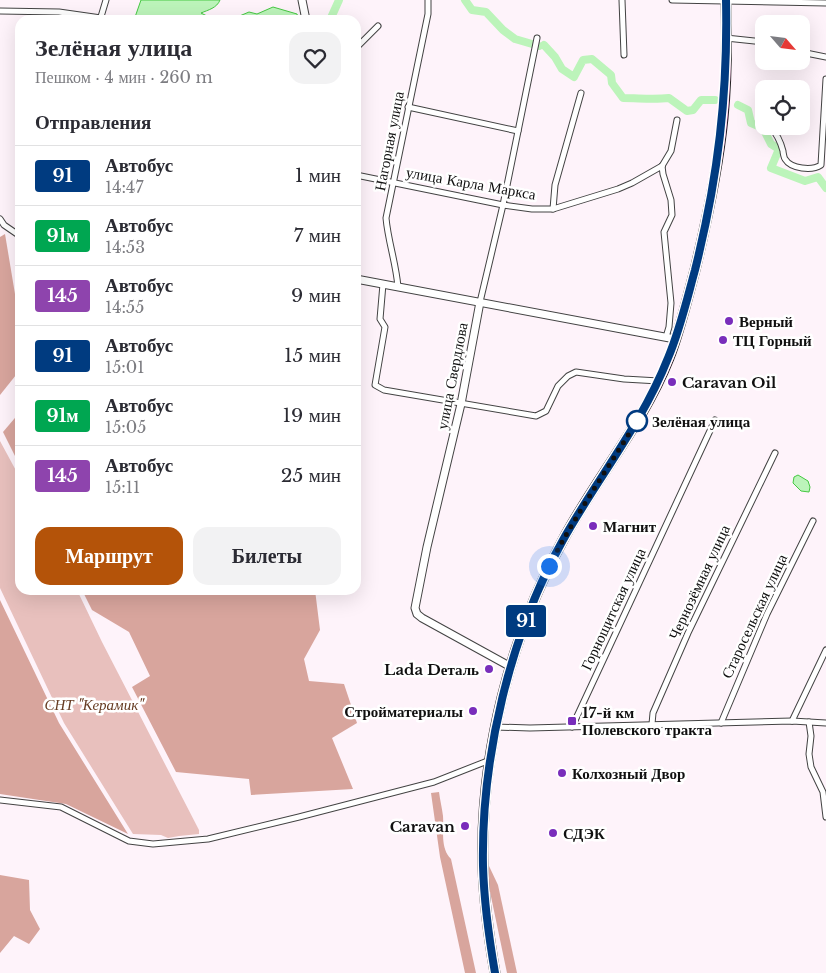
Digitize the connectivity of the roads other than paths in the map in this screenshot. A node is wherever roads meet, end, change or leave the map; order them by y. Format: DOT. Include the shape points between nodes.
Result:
graph roads {
  1 [pos="106,0"];
  2 [pos="302,0"];
  3 [pos="428,0"];
  4 [pos="622,0"];
  5 [pos="672,0"];
  6 [pos="726,1"];
  7 [pos="826,3"];
  8 [pos="0,10"];
  9 [pos="77,15"];
  10 [pos="101,15"];
  11 [pos="305,15"];
  12 [pos="378,26"];
  13 [pos="537,38"];
  14 [pos="726,38"];
  15 [pos="755,41"];
  16 [pos="361,43"];
  17 [pos="810,54"];
  18 [pos="624,55"];
  19 [pos="826,57"];
  20 [pos="826,80"];
  21 [pos="581,93"];
  22 [pos="408,106"];
  23 [pos="677,120"];
  24 [pos="518,131"];
  25 [pos="775,135"];
  26 [pos="824,145"];
  27 [pos="662,166"];
  28 [pos="361,176"];
  29 [pos="393,182"];
  30 [pos="503,205"];
  31 [pos="553,208"];
  32 [pos="0,219"];
  33 [pos="15,233"];
  34 [pos="361,280"];
  35 [pos="383,284"];
  36 [pos="398,287"];
  37 [pos="480,302"];
  38 [pos="671,338"];
  39 [pos="659,381"];
  40 [pos="461,404"];
  41 [pos="715,420"];
  42 [pos="775,453"];
  43 [pos="813,521"];
  44 [pos="826,650"];
  45 [pos="511,667"];
  46 [pos="792,721"];
  47 [pos="809,722"];
  48 [pos="721,723"];
  49 [pos="826,723"];
  50 [pos="652,724"];
  51 [pos="495,727"];
  52 [pos="572,727"];
  53 [pos="490,760"];
  54 [pos="0,800"];
  55 [pos="826,817"];
  56 [pos="495,973"];
  1 -- 10 [label="street"];
  2 -- 11 [label="street"];
  3 -- 22 [label="street, Нагорная улица" via="428,14"];
  4 -- 18 [label="street"];
  5 -- 6 [label="street"];
  6 -- 7 [label="street"];
  6 -- 14 [label="main road"];
  8 -- 9 [label="street"];
  12 -- 16 [label="street"];
  13 -- 24 [label="street, улица Свердлова"];
  14 -- 15 [label="street"];
  14 -- 38 [label="main road" via="723,115 715,175 701,246"];
  17 -- 19 [label="street"];
  20 -- 26 [label="street"];
  21 -- 31 [label="street" via="555,184"];
  22 -- 24 [label="street"];
  22 -- 29 [label="street, Нагорная улица"];
  23 -- 27 [label="street" via="671,151"];
  24 -- 30 [label="street, улица Свердлова"];
  25 -- 26 [label="street" via="784,159 796,166 812,169 821,165"];
  27 -- 31 [label="street, улица Карла Маркса" via="618,189"];
  27 -- 38 [label="street" via="672,216 664,232"];
  28 -- 29 [label="street, улица Карла Маркса"];
  29 -- 30 [label="street, улица Карла Маркса"];
  29 -- 36 [label="street, Нагорная улица" via="386,218"];
  30 -- 31 [label="street, улица Карла Маркса"];
  30 -- 37 [label="street, улица Свердлова"];
  32 -- 33 [label="street"];
  34 -- 35 [label="street"];
  35 -- 36 [label="street"];
  35 -- 40 [label="street" via="380,319 385,327 374,385 384,390"];
  36 -- 37 [label="street"];
  37 -- 38 [label="street"];
  37 -- 40 [label="street, улица Свердлова"];
  38 -- 39 [label="main road"];
  39 -- 40 [label="street" via="576,372 558,386 546,411 536,416"];
  39 -- 45 [label="main road" via="549,566"];
  40 -- 45 [label="street, улица Свердлова" via="427,548 416,611 422,618"];
  41 -- 52 [label="street, Горнощитская улица"];
  42 -- 50 [label="street, Чернозёмная улица" via="688,633 653,713"];
  43 -- 48 [label="street, Старосельская улица" via="767,614"];
  44 -- 46 [label="street"];
  45 -- 51 [label="main road"];
  46 -- 47 [label="street"];
  46 -- 48 [label="street"];
  47 -- 49 [label="street"];
  47 -- 55 [label="street" via="808,754 823,792"];
  48 -- 50 [label="street"];
  50 -- 52 [label="street"];
  51 -- 52 [label="street"];
  51 -- 53 [label="main road"];
  53 -- 54 [label="street" via="434,782 208,839 154,844 128,841 61,807"];
  53 -- 56 [label="main road" via="483,851 484,893"];
}
